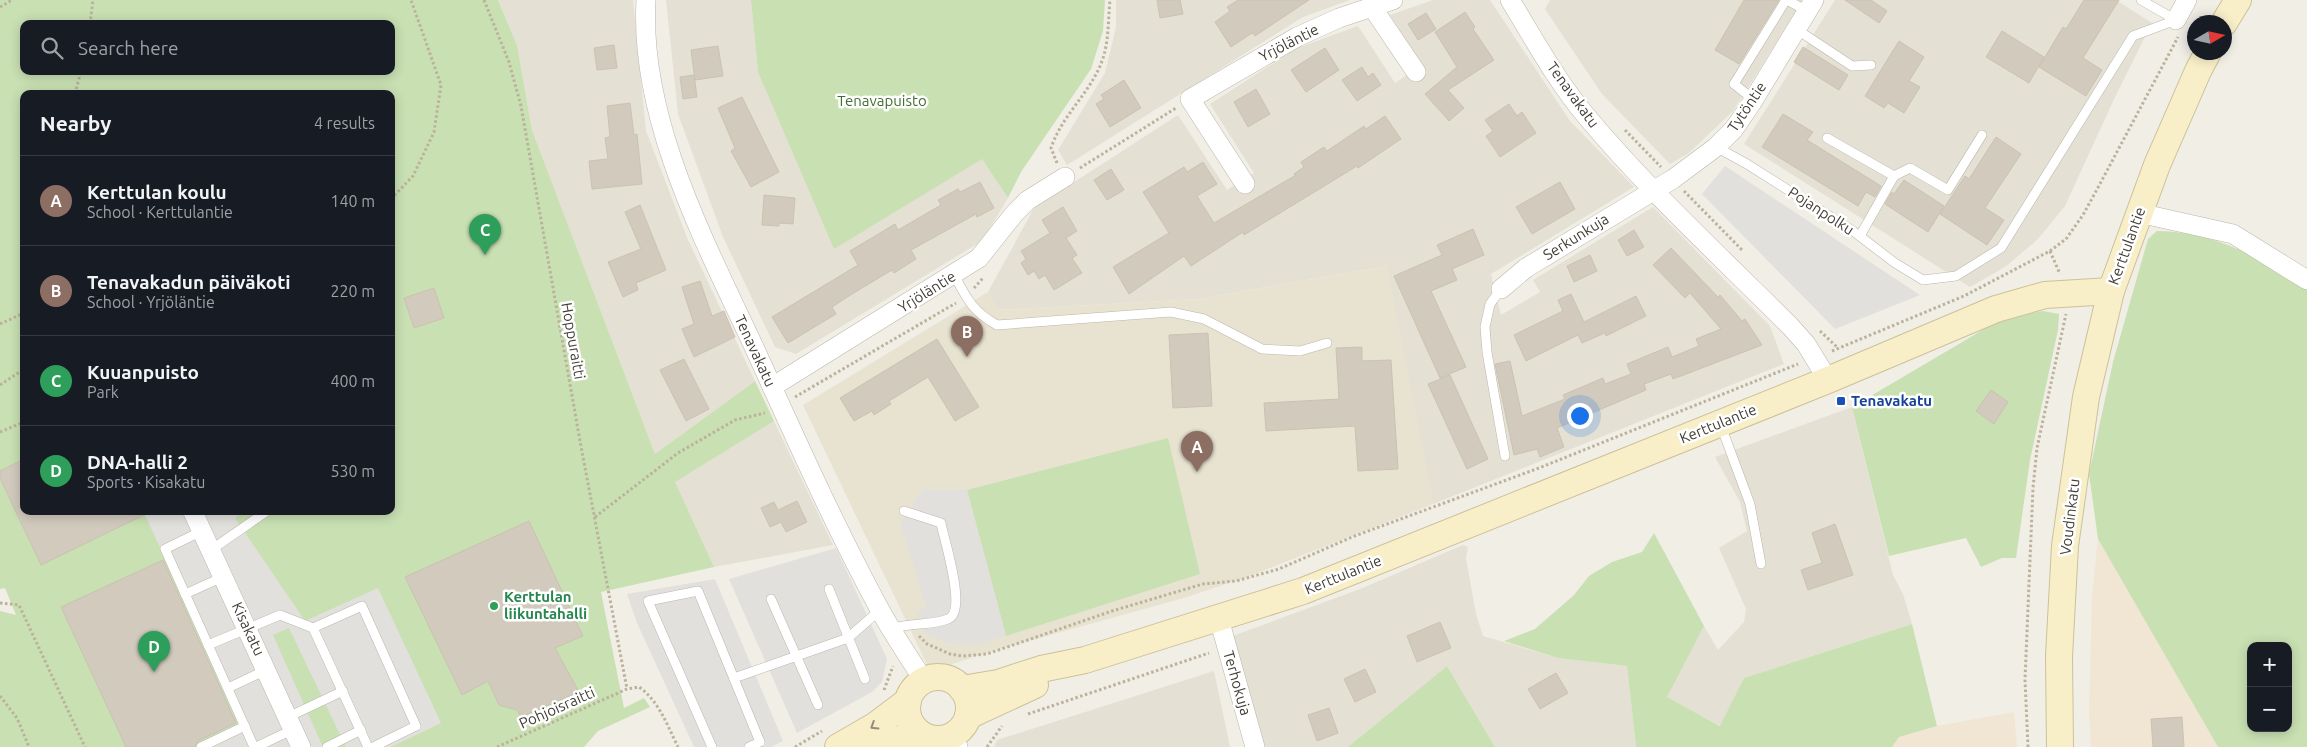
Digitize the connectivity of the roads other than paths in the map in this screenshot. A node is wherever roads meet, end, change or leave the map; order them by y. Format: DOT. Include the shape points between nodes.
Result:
graph roads {
  1 [pos="646,0"];
  2 [pos="1393,0"];
  3 [pos="1510,0"];
  4 [pos="1786,0"];
  5 [pos="2141,0"];
  6 [pos="2188,0"];
  7 [pos="2238,0"];
  8 [pos="1810,6"];
  9 [pos="1372,7"];
  10 [pos="2229,15"];
  11 [pos="2178,27"];
  12 [pos="1796,29"];
  13 [pos="2204,60"];
  14 [pos="1871,65"];
  15 [pos="1416,72"];
  16 [pos="1754,99"];
  17 [pos="1982,135"];
  18 [pos="1827,138"];
  19 [pos="1716,147"];
  20 [pos="1894,176"];
  21 [pos="1065,177"];
  22 [pos="1245,184"];
  23 [pos="1653,190"];
  24 [pos="2139,213"];
  25 [pos="1860,236"];
  26 [pos="954,275"];
  27 [pos="2307,280"];
  28 [pos="1501,289"];
  29 [pos="2111,291"];
  30 [pos="1327,343"];
  31 [pos="1822,369"];
  32 [pos="779,383"];
  33 [pos="1720,423"];
  34 [pos="1505,456"];
  35 [pos="904,511"];
  36 [pos="195,515"];
  37 [pos="261,515"];
  38 [pos="202,531"];
  39 [pos="211,550"];
  40 [pos="1761,564"];
  41 [pos="223,577"];
  42 [pos="828,590"];
  43 [pos="185,594"];
  44 [pos="771,599"];
  45 [pos="880,610"];
  46 [pos="1219,619"];
  47 [pos="898,627"];
  48 [pos="313,628"];
  49 [pos="247,629"];
  50 [pos="848,638"];
  51 [pos="208,645"];
  52 [pos="796,656"];
  53 [pos="1085,660"];
  54 [pos="266,670"];
  55 [pos="734,678"];
  56 [pos="865,679"];
  57 [pos="924,681"];
  58 [pos="228,688"];
  59 [pos="962,689"];
  60 [pos="343,692"];
  61 [pos="908,701"];
  62 [pos="818,705"];
  63 [pos="968,716"];
  64 [pos="291,723"];
  65 [pos="245,726"];
  66 [pos="361,730"];
  67 [pos="919,733"];
  68 [pos="832,738"];
  69 [pos="955,742"];
  70 [pos="201,747"];
  71 [pos="255,747"];
  72 [pos="301,747"];
  73 [pos="327,747"];
  74 [pos="368,747"];
  75 [pos="373,747"];
  76 [pos="712,747"];
  77 [pos="749,747"];
  78 [pos="875,747"];
  79 [pos="1255,747"];
  80 [pos="2060,747"];
  1 -- 32 [label="street, Tenavakatu" via="649,62 672,156 698,224"];
  2 -- 9 [label="street, Yrjöläntie"];
  3 -- 23 [label="street, Tenavakatu" via="1568,93"];
  4 -- 8 [label="lane"];
  4 -- 16 [label="lane" via="1734,84"];
  5 -- 11 [label="lane"];
  6 -- 11 [label="street"];
  7 -- 10 [label="street"];
  8 -- 12 [label="street, Tytöntie"];
  9 -- 15 [label="street"];
  9 -- 22 [label="street, Yrjöläntie" via="1297,37 1190,99"];
  11 -- 25 [label="lane, Pojanpolku" via="2133,36 2001,248 1956,276 1923,280"];
  12 -- 14 [label="lane" via="1852,66"];
  12 -- 16 [label="street, Tytöntie"];
  13 -- 24 [label="street, Kerttulantie"];
  16 -- 19 [label="street, Tytöntie" via="1734,129"];
  17 -- 20 [label="lane" via="1948,190 1910,168"];
  18 -- 20 [label="lane"];
  19 -- 23 [label="street, Tytöntie"];
  19 -- 25 [label="lane, Pojanpolku"];
  20 -- 25 [label="lane"];
  21 -- 26 [label="street, Yrjöläntie" via="1028,200 980,258"];
  23 -- 28 [label="street, Serkunkuja" via="1526,268"];
  23 -- 31 [label="street, Tenavakatu" via="1790,326"];
  24 -- 27 [label="street" via="2232,234"];
  24 -- 29 [label="street, Kerttulantie"];
  26 -- 30 [label="lane" via="981,316 997,325 1171,312 1204,319 1262,348 1300,351"];
  26 -- 32 [label="street, Yrjöläntie"];
  28 -- 34 [label="lane" via="1490,304 1485,327"];
  29 -- 31 [label="street, Kerttulantie" via="2067,292 2018,301"];
  29 -- 80 [label="street, Voudinkatu" via="2086,397 2065,546 2059,656"];
  31 -- 33 [label="street, Kerttulantie"];
  32 -- 45 [label="street, Tenavakatu"];
  33 -- 40 [label="lane" via="1750,504"];
  33 -- 46 [label="street, Kerttulantie" via="1303,591"];
  35 -- 47 [label="lane" via="940,523 956,590 957,610 951,618 941,622"];
  36 -- 38 [label="street, Kisakatu"];
  37 -- 39 [label="lane"];
  38 -- 39 [label="street, Kisakatu"];
  38 -- 43 [label="lane" via="165,550"];
  39 -- 41 [label="street, Kisakatu"];
  41 -- 43 [label="lane"];
  41 -- 49 [label="street, Kisakatu"];
  42 -- 50 [label="lane"];
  43 -- 51 [label="lane"];
  44 -- 52 [label="lane"];
  45 -- 47 [label="street, Tenavakatu"];
  45 -- 50 [label="lane"];
  46 -- 53 [label="street, Kerttulantie"];
  46 -- 79 [label="street, Terhokuja"];
  47 -- 57 [label="street, Tenavakatu"];
  48 -- 49 [label="lane" via="280,615"];
  48 -- 60 [label="lane"];
  48 -- 75 [label="lane" via="362,606 416,726"];
  49 -- 51 [label="lane"];
  49 -- 54 [label="street, Kisakatu"];
  50 -- 52 [label="lane"];
  50 -- 56 [label="lane"];
  51 -- 58 [label="lane"];
  52 -- 55 [label="lane"];
  52 -- 62 [label="lane"];
  53 -- 59 [label="street, Kerttulantie"];
  53 -- 63 [label="street, Kerttulantie"];
  54 -- 58 [label="lane"];
  54 -- 64 [label="street, Kisakatu"];
  55 -- 76 [label="lane" via="698,591 648,601"];
  55 -- 77 [label="lane" via="760,742"];
  57 -- 59 [label="street" via="946,678"];
  57 -- 61 [label="street" via="911,693"];
  58 -- 65 [label="lane"];
  59 -- 63 [label="street" via="968,699"];
  60 -- 64 [label="lane"];
  60 -- 66 [label="lane"];
  61 -- 67 [label="street" via="909,719"];
  61 -- 68 [label="street, one-way" via="876,725"];
  63 -- 69 [label="street"];
  64 -- 71 [label="lane"];
  64 -- 72 [label="street, Kisakatu"];
  65 -- 70 [label="lane"];
  65 -- 71 [label="lane"];
  66 -- 73 [label="lane"];
  66 -- 74 [label="lane"];
  67 -- 69 [label="street"];
  67 -- 78 [label="street"];
}
